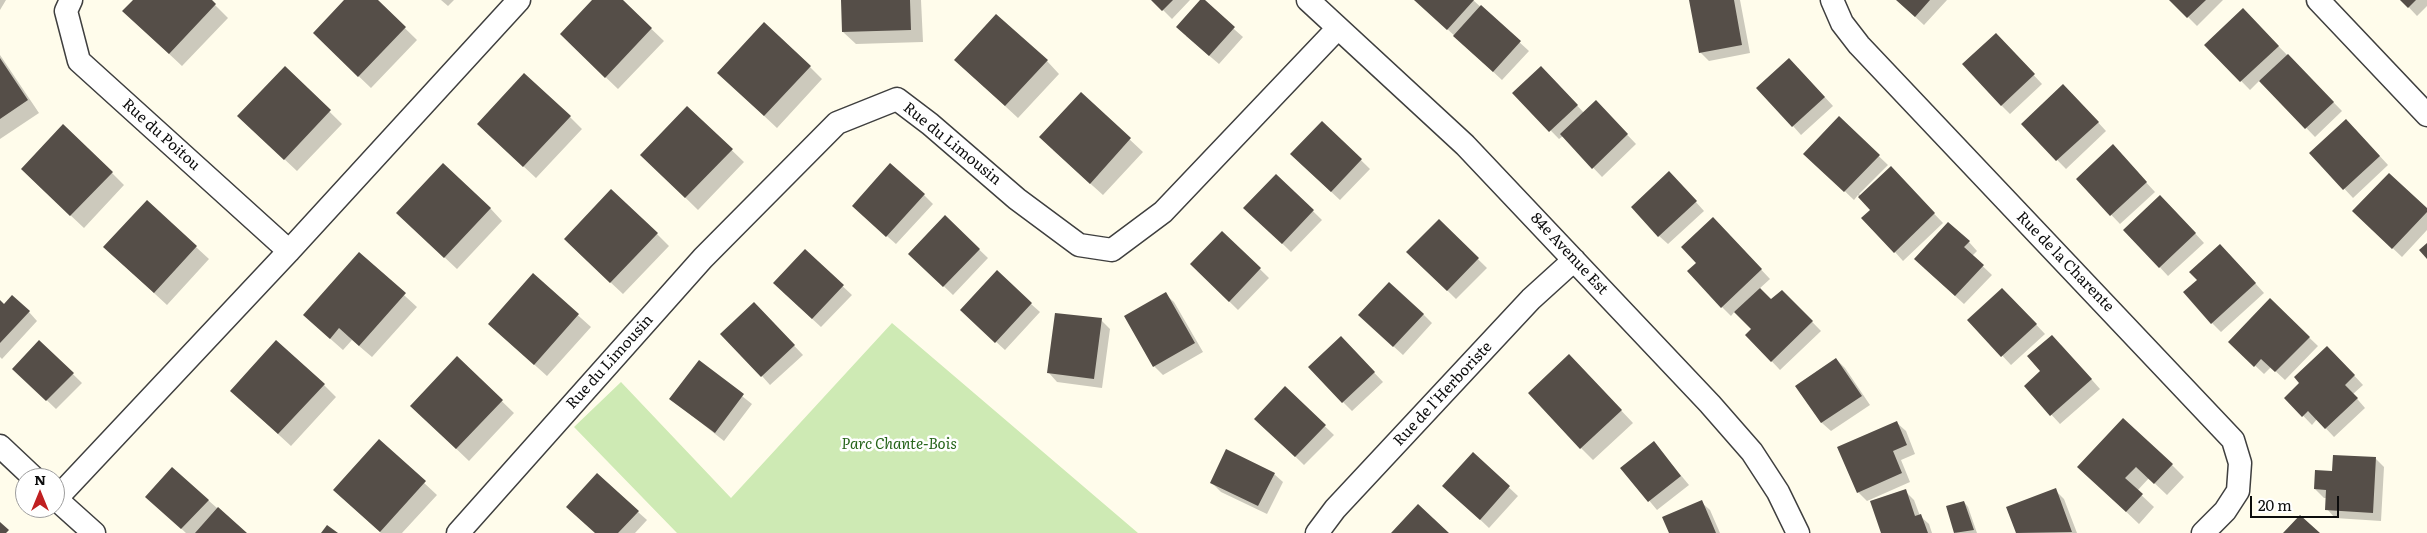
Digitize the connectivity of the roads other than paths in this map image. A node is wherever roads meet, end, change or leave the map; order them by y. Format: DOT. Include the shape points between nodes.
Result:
graph roads {
  1 [pos="71,0"];
  2 [pos="519,0"];
  3 [pos="1308,0"];
  4 [pos="1832,0"];
  5 [pos="2318,0"];
  6 [pos="1338,28"];
  7 [pos="2427,115"];
  8 [pos="289,251"];
  9 [pos="1574,260"];
  10 [pos="0,446"];
  11 [pos="23,468"];
  12 [pos="65,488"];
  13 [pos="65,506"];
  14 [pos="94,533"];
  15 [pos="458,533"];
  16 [pos="1317,533"];
  17 [pos="1798,533"];
  18 [pos="2203,533"];
  1 -- 8 [label="street, Rue du Poitou" via="66,11 79,61"];
  2 -- 8 [label="street"];
  3 -- 6 [label="street, 84e Avenue Est"];
  4 -- 18 [label="street, Rue de la Charente" via="1842,23 1859,45 2233,440 2240,463 2238,491 2226,511"];
  5 -- 7 [label="street"];
  6 -- 9 [label="street, 84e Avenue Est" via="1465,145"];
  6 -- 15 [label="street, Rue du Limousin" via="1163,212 1112,250 1079,245 1017,199 896,99 837,123 703,258"];
  8 -- 12 [label="street"];
  9 -- 16 [label="street, Rue de l'Herboriste" via="1525,306 1335,509"];
  9 -- 17 [label="street, 84e Avenue Est" via="1752,452 1778,492"];
  10 -- 11 [label="street"];
  13 -- 14 [label="street"];
}
